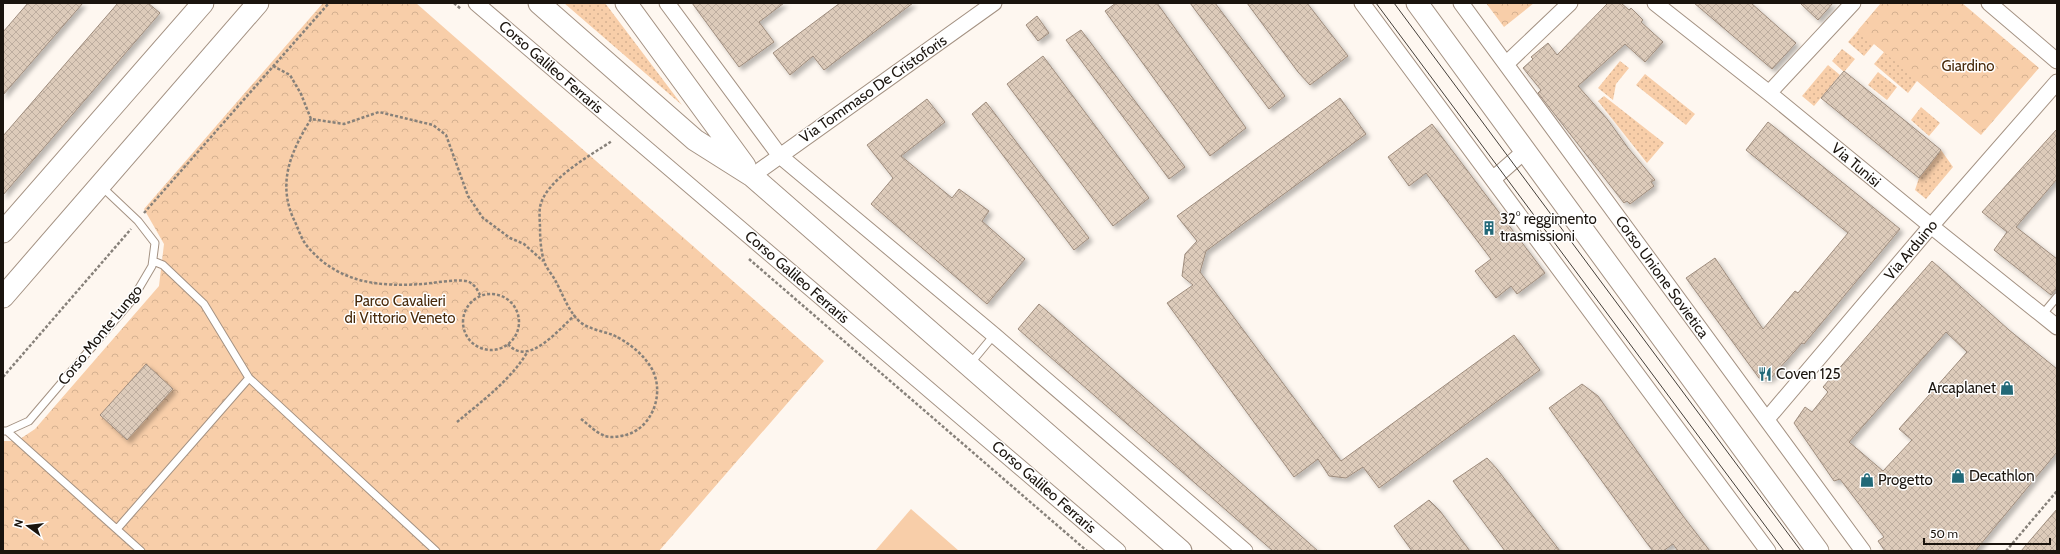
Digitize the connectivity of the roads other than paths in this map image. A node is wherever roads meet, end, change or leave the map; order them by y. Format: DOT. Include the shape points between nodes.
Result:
graph roads {
  1 [pos="203,3"];
  2 [pos="258,3"];
  3 [pos="476,3"];
  4 [pos="539,3"];
  5 [pos="626,3"];
  6 [pos="667,3"];
  7 [pos="994,3"];
  8 [pos="1362,3"];
  9 [pos="1417,3"];
  10 [pos="1461,3"];
  11 [pos="1570,3"];
  12 [pos="1655,3"];
  13 [pos="1854,3"];
  14 [pos="1989,3"];
  15 [pos="2057,61"];
  16 [pos="1506,64"];
  17 [pos="2057,82"];
  18 [pos="1769,93"];
  19 [pos="1525,151"];
  20 [pos="780,156"];
  21 [pos="752,176"];
  22 [pos="1493,179"];
  23 [pos="101,186"];
  24 [pos="1931,226"];
  25 [pos="3,232"];
  26 [pos="153,261"];
  27 [pos="3,297"];
  28 [pos="2057,297"];
  29 [pos="2042,315"];
  30 [pos="2057,327"];
  31 [pos="994,335"];
  32 [pos="969,366"];
  33 [pos="249,378"];
  34 [pos="1767,419"];
  35 [pos="5,431"];
  36 [pos="117,529"];
  37 [pos="141,551"];
  38 [pos="436,551"];
  39 [pos="1118,551"];
  40 [pos="1181,551"];
  41 [pos="1246,551"];
  42 [pos="1768,551"];
  43 [pos="1818,551"];
  44 [pos="1863,551"];
  1 -- 25 [label="main road"];
  2 -- 23 [label="main road"];
  3 -- 39 [label="street, Corso Galileo Ferraris"];
  4 -- 21 [label="main road" via="695,140"];
  5 -- 21 [label="main road"];
  6 -- 20 [label="street"];
  7 -- 20 [label="street, Via Tommaso De Cristoforis"];
  8 -- 22 [label="street"];
  9 -- 19 [label="main road"];
  10 -- 16 [label="street, Corso Unione Sovietica"];
  11 -- 16 [label="street"];
  12 -- 18 [label="street, Via Tunisi"];
  13 -- 18 [label="street"];
  14 -- 15 [label="street"];
  16 -- 34 [label="street, Corso Unione Sovietica"];
  17 -- 24 [label="street, Via Arduino"];
  18 -- 24 [label="street, Via Tunisi"];
  19 -- 22 [label="street"];
  19 -- 43 [label="main road"];
  20 -- 21 [label="street, Via Tommaso De Cristoforis"];
  20 -- 31 [label="street"];
  21 -- 32 [label="main road"];
  22 -- 42 [label="street"];
  23 -- 26 [label="lane, Corso Monte Lungo" via="138,220 155,243"];
  23 -- 27 [label="main road"];
  24 -- 29 [label="street, Via Tunisi"];
  24 -- 34 [label="street, Via Arduino"];
  26 -- 33 [label="lane" via="162,265 204,304"];
  26 -- 35 [label="lane, Corso Monte Lungo" via="132,300 29,421"];
  28 -- 29 [label="lane"];
  29 -- 30 [label="street, Via Tunisi"];
  31 -- 32 [label="lane"];
  31 -- 41 [label="street"];
  32 -- 40 [label="main road"];
  33 -- 36 [label="lane"];
  33 -- 38 [label="lane"];
  34 -- 44 [label="street, Corso Unione Sovietica"];
  35 -- 36 [label="lane"];
  36 -- 37 [label="lane"];
}
